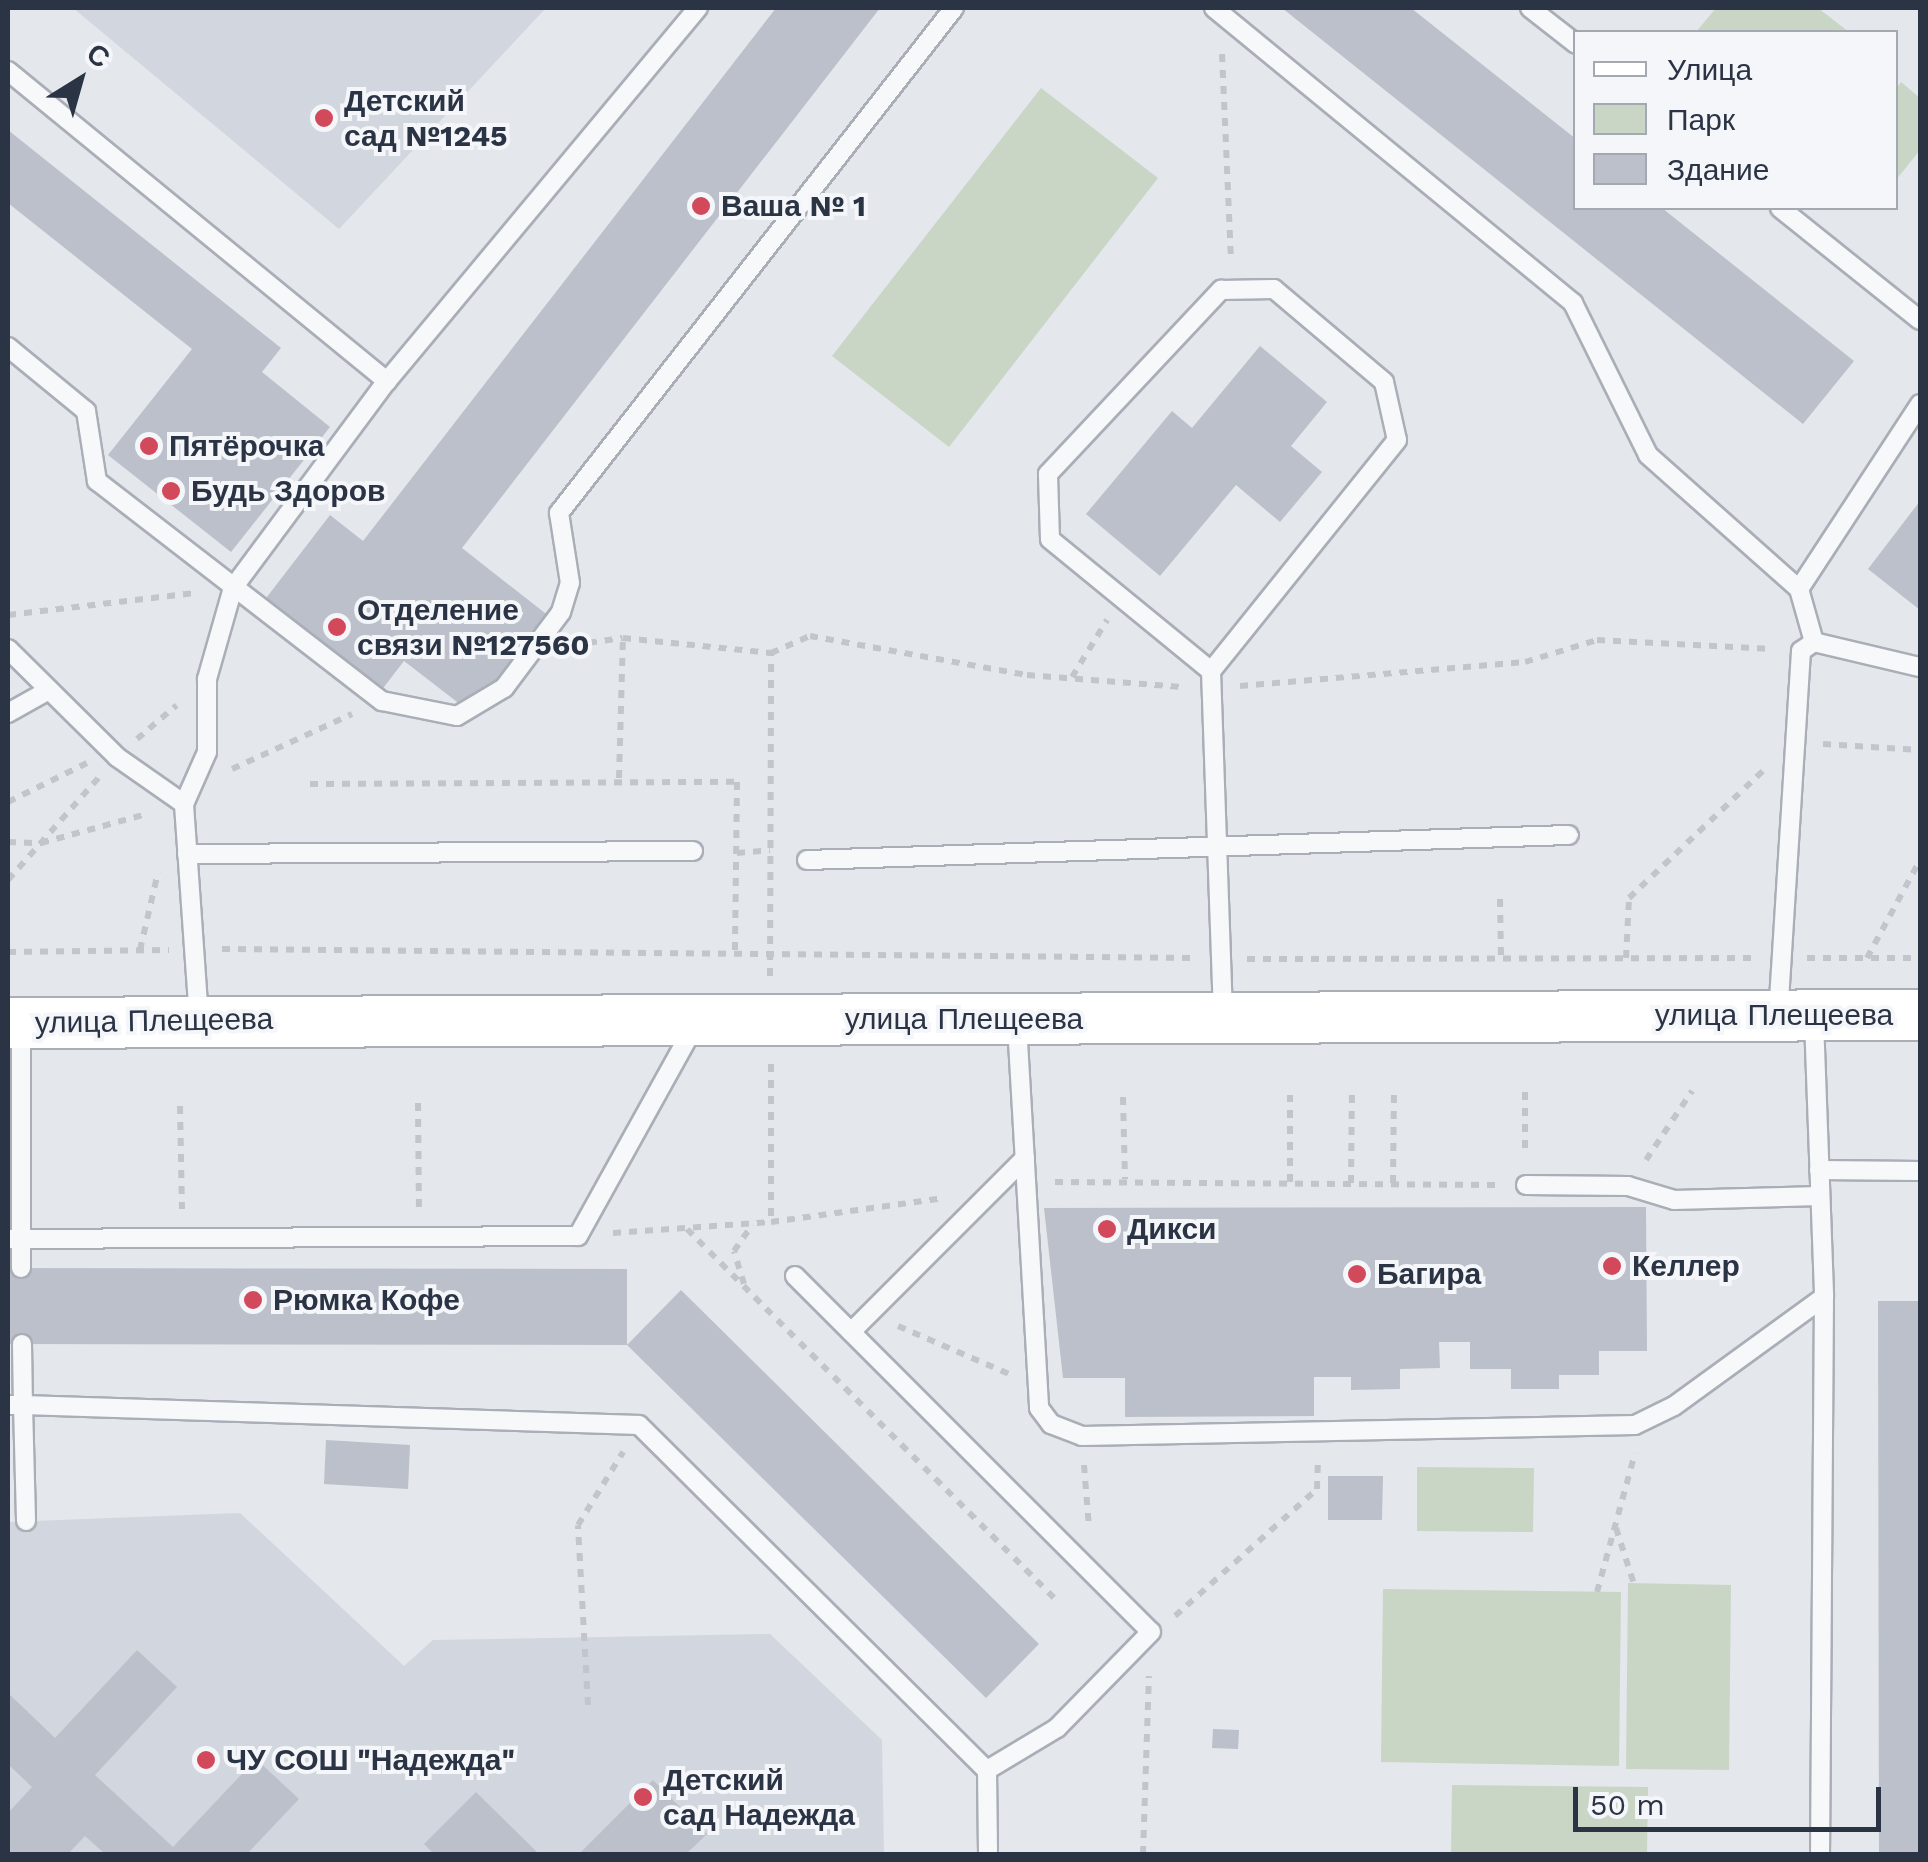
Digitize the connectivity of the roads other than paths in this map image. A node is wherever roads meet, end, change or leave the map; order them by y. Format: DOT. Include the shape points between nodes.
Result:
graph roads {
  1 [pos="698,8"];
  2 [pos="954,8"];
  3 [pos="1530,8"];
  4 [pos="1217,10"];
  5 [pos="1573,42"];
  6 [pos="8,71"];
  7 [pos="1782,210"];
  8 [pos="1920,320"];
  9 [pos="8,347"];
  10 [pos="386,381"];
  11 [pos="1920,404"];
  12 [pos="233,588"];
  13 [pos="1799,589"];
  14 [pos="1814,642"];
  15 [pos="8,649"];
  16 [pos="1920,667"];
  17 [pos="1210,671"];
  18 [pos="49,690"];
  19 [pos="8,713"];
  20 [pos="184,804"];
  21 [pos="1569,835"];
  22 [pos="1221,846"];
  23 [pos="693,850"];
  24 [pos="187,854"];
  25 [pos="808,860"];
  26 [pos="1920,1015"];
  27 [pos="1223,1016"];
  28 [pos="1796,1016"];
  29 [pos="199,1019"];
  30 [pos="699,1019"];
  31 [pos="1017,1019"];
  32 [pos="14,1023"];
  33 [pos="1025,1158"];
  34 [pos="1820,1170"];
  35 [pos="1920,1171"];
  36 [pos="1526,1185"];
  37 [pos="1820,1196"];
  38 [pos="14,1239"];
  39 [pos="21,1268"];
  40 [pos="794,1276"];
  41 [pos="1824,1297"];
  42 [pos="851,1332"];
  43 [pos="22,1344"];
  44 [pos="15,1405"];
  45 [pos="26,1522"];
  46 [pos="987,1770"];
  47 [pos="988,1854"];
  48 [pos="1820,1854"];
  1 -- 10 [label="lane"];
  2 -- 12 [label="lane" via="559,513 570,582 561,612 504,688 457,716 382,701"];
  3 -- 5 [label="lane"];
  4 -- 13 [label="lane" via="1573,303 1648,455"];
  6 -- 10 [label="lane"];
  7 -- 8 [label="lane"];
  9 -- 12 [label="lane" via="86,410 97,481"];
  10 -- 12 [label="lane"];
  11 -- 13 [label="lane"];
  12 -- 20 [label="lane" via="207,679 207,752"];
  13 -- 14 [label="lane"];
  14 -- 16 [label="lane"];
  14 -- 28 [label="lane" via="1801,651 1781,958"];
  15 -- 18 [label="lane"];
  17 -- 17 [label="lane" via="1050,539 1048,474 1221,290 1274,289 1384,382 1396,440"];
  17 -- 22 [label="lane"];
  18 -- 19 [label="lane"];
  18 -- 20 [label="lane" via="117,757"];
  20 -- 24 [label="lane"];
  21 -- 22 [label="lane"];
  22 -- 25 [label="lane"];
  22 -- 27 [label="lane"];
  23 -- 24 [label="lane"];
  24 -- 29 [label="lane"];
  26 -- 28 [label="main road, улица Плещеева"];
  27 -- 28 [label="main road, улица Плещеева"];
  27 -- 31 [label="main road, улица Плещеева"];
  28 -- 34 [label="lane"];
  29 -- 30 [label="main road, улица Плещеева"];
  29 -- 32 [label="main road, улица Плещеева"];
  30 -- 31 [label="main road, улица Плещеева"];
  30 -- 38 [label="lane" via="578,1236"];
  31 -- 33 [label="lane"];
  32 -- 38 [label="lane"];
  33 -- 41 [label="lane" via="1039,1408 1051,1424 1082,1436 1644,1422"];
  33 -- 42 [label="lane"];
  34 -- 35 [label="lane"];
  34 -- 37 [label="lane"];
  36 -- 37 [label="lane" via="1628,1186 1674,1200"];
  37 -- 41 [label="lane"];
  38 -- 39 [label="lane"];
  40 -- 42 [label="lane"];
  41 -- 48 [label="lane"];
  42 -- 46 [label="lane" via="1151,1632 1057,1728"];
  43 -- 44 [label="lane"];
  44 -- 45 [label="lane"];
  44 -- 46 [label="lane" via="639,1425"];
  46 -- 47 [label="lane"];
}
